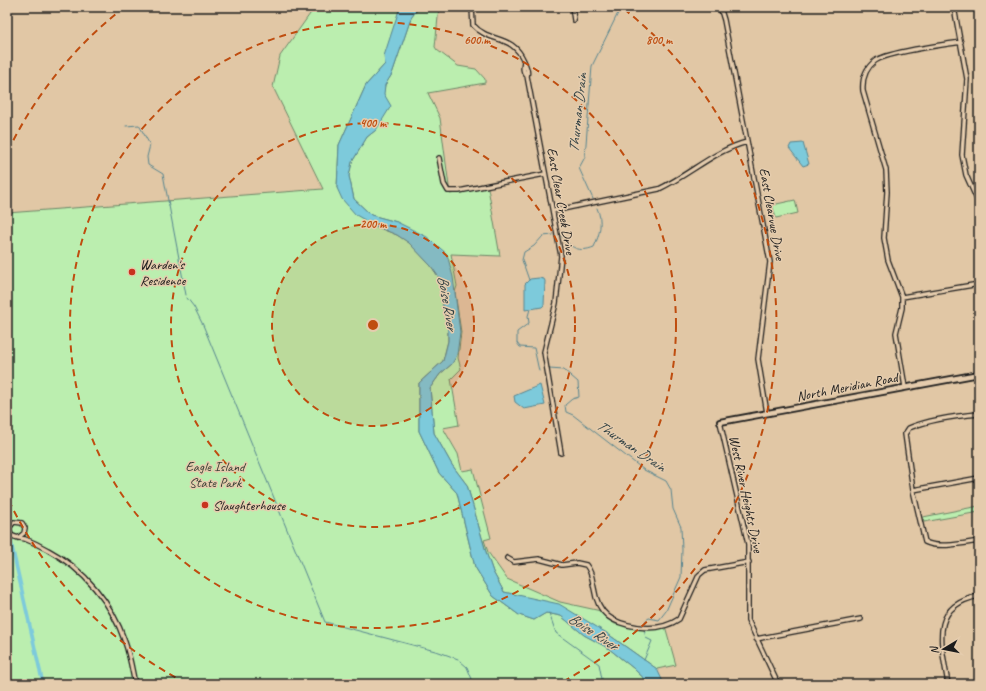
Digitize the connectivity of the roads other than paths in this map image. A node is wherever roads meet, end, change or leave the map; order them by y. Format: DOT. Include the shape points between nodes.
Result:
graph roads {
  1 [pos="472,7"];
  2 [pos="572,7"];
  3 [pos="720,7"];
  4 [pos="954,7"];
  5 [pos="574,20"];
  6 [pos="960,42"];
  7 [pos="747,142"];
  8 [pos="439,158"];
  9 [pos="545,174"];
  10 [pos="977,195"];
  11 [pos="979,204"];
  12 [pos="553,211"];
  13 [pos="979,284"];
  14 [pos="902,297"];
  15 [pos="979,374"];
  16 [pos="905,387"];
  17 [pos="767,413"];
  18 [pos="979,414"];
  19 [pos="720,422"];
  20 [pos="561,453"];
  21 [pos="979,478"];
  22 [pos="913,490"];
  23 [pos="8,527"];
  24 [pos="25,531"];
  25 [pos="9,534"];
  26 [pos="18,538"];
  27 [pos="979,541"];
  28 [pos="31,542"];
  29 [pos="507,558"];
  30 [pos="749,562"];
  31 [pos="979,596"];
  32 [pos="861,619"];
  33 [pos="756,639"];
  34 [pos="135,684"];
  35 [pos="778,684"];
  36 [pos="948,684"];
  1 -- 9 [label="street, East Clear Creek Drive" via="471,22 476,29 511,44 520,51"];
  2 -- 5 [label="street"];
  3 -- 7 [label="street, East Clearvue Drive"];
  4 -- 6 [label="street"];
  6 -- 10 [label="street" via="967,86 962,155 966,175"];
  6 -- 14 [label="street" via="885,56 875,62 863,80 863,91 887,176 885,249"];
  7 -- 12 [label="street" via="718,153 659,189"];
  7 -- 17 [label="street, East Clearvue Drive" via="770,262 758,359"];
  8 -- 9 [label="street" via="444,184 448,191"];
  9 -- 12 [label="street, East Clear Creek Drive"];
  10 -- 11 [label="street"];
  12 -- 20 [label="street, East Clear Creek Drive" via="561,256 556,303 544,356"];
  13 -- 14 [label="street"];
  14 -- 16 [label="street" via="896,337"];
  15 -- 16 [label="street, North Meridian Road"];
  16 -- 17 [label="street, North Meridian Road"];
  17 -- 19 [label="street, North Meridian Road"];
  18 -- 22 [label="street" via="941,419 907,430 905,434"];
  19 -- 30 [label="street, West River Heights Drive" via="748,544"];
  21 -- 22 [label="street"];
  22 -- 27 [label="street" via="926,542 953,545"];
  23 -- 24 [label="street" via="14,522 20,522 24,525"];
  23 -- 25 [label="street"];
  24 -- 26 [label="street"];
  24 -- 28 [label="street"];
  25 -- 26 [label="street"];
  26 -- 28 [label="street"];
  28 -- 34 [label="street" via="69,563 101,596 121,630"];
  29 -- 30 [label="street" via="514,562 539,559 562,565 586,565 593,578 594,592 599,605 605,614 612,621 644,627 664,626 679,619 699,575 705,570"];
  30 -- 33 [label="street, West River Heights Drive" via="747,613"];
  31 -- 36 [label="street" via="958,602 948,611 942,626"];
  32 -- 33 [label="street"];
  33 -- 35 [label="street, West River Heights Drive"];
}
